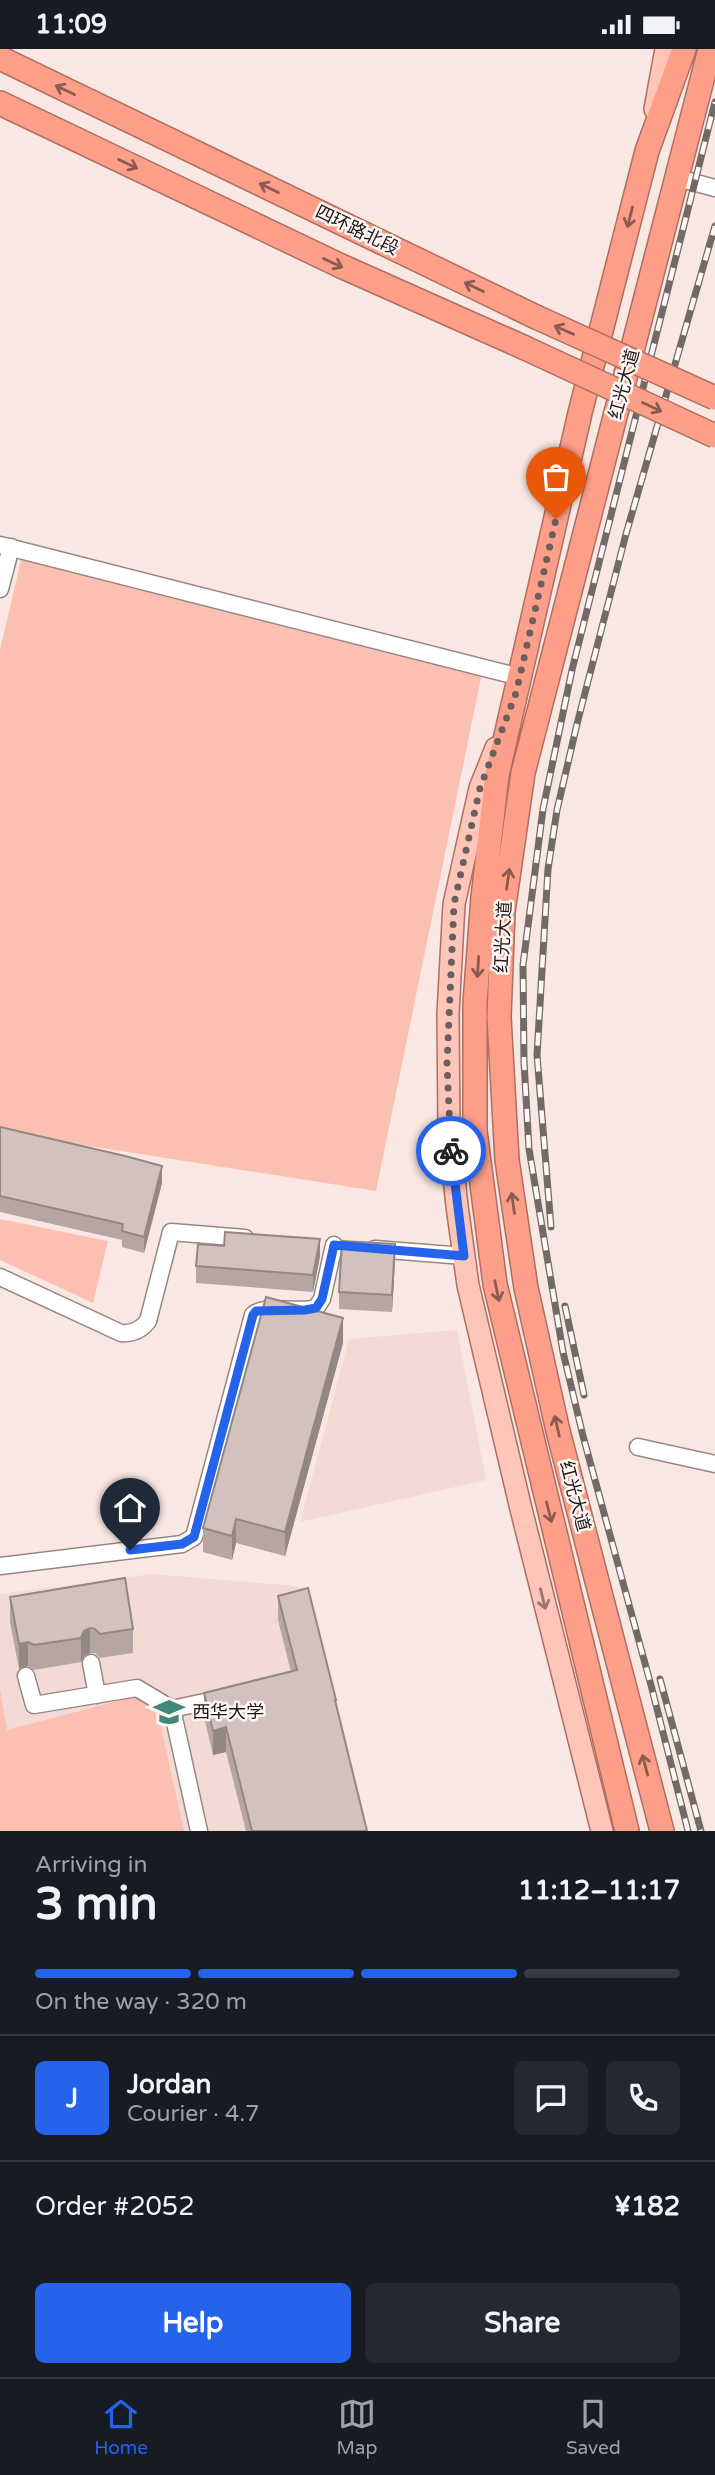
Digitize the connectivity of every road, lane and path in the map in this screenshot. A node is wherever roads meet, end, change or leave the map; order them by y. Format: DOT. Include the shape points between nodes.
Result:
graph roads {
  1 [pos="666,49"];
  2 [pos="684,49"];
  3 [pos="710,49"];
  4 [pos="0,58"];
  5 [pos="0,103"];
  6 [pos="647,151"];
  7 [pos="678,178"];
  8 [pos="715,188"];
  9 [pos="715,398"];
  10 [pos="715,436"];
  11 [pos="6,546"];
  12 [pos="0,589"];
  13 [pos="518,685"];
  14 [pos="266,1240"];
  15 [pos="464,1256"];
  16 [pos="0,1277"];
  17 [pos="638,1447"];
  18 [pos="715,1464"];
  19 [pos="0,1566"];
  20 [pos="91,1663"];
  21 [pos="26,1676"];
  22 [pos="97,1695"];
  23 [pos="209,1701"];
  24 [pos="172,1709"];
  25 [pos="199,1831"];
  26 [pos="601,1831"];
  27 [pos="626,1831"];
  28 [pos="662,1831"];
  1 -- 6 [label="main road"];
  2 -- 6 [label="highway, 红光大道"];
  3 -- 7 [label="highway, 红光大道"];
  9 -- 4 [label="highway, 四环路北段, one-way, bridge" via="536,317"];
  5 -- 10 [label="highway, one-way, bridge" via="341,267"];
  6 -- 13 [label="highway, 红光大道, one-way" via="580,413"];
  7 -- 8 [label="street"];
  28 -- 7 [label="highway, 红光大道, one-way" via="558,1431 526,1288 507,1160 499,1017 503,912 523,773"];
  11 -- 12 [label="street"];
  11 -- 13 [label="street"];
  13 -- 15 [label="main road" via="480,788 454,904 448,1090"];
  13 -- 27 [label="highway, 红光大道, one-way" via="497,775 483,897 475,1016 475,1131 495,1284"];
  14 -- 16 [label="street" via="172,1232 148,1321 130,1333 121,1333"];
  15 -- 19 [label="street" via="340,1246 316,1308 261,1310 253,1315 191,1541"];
  15 -- 26 [label="main road, one-way"];
  17 -- 18 [label="street"];
  20 -- 22 [label="street"];
  21 -- 22 [label="street" via="34,1705"];
  22 -- 24 [label="street" via="137,1688"];
  23 -- 24 [label="street"];
  24 -- 25 [label="street"];
}
